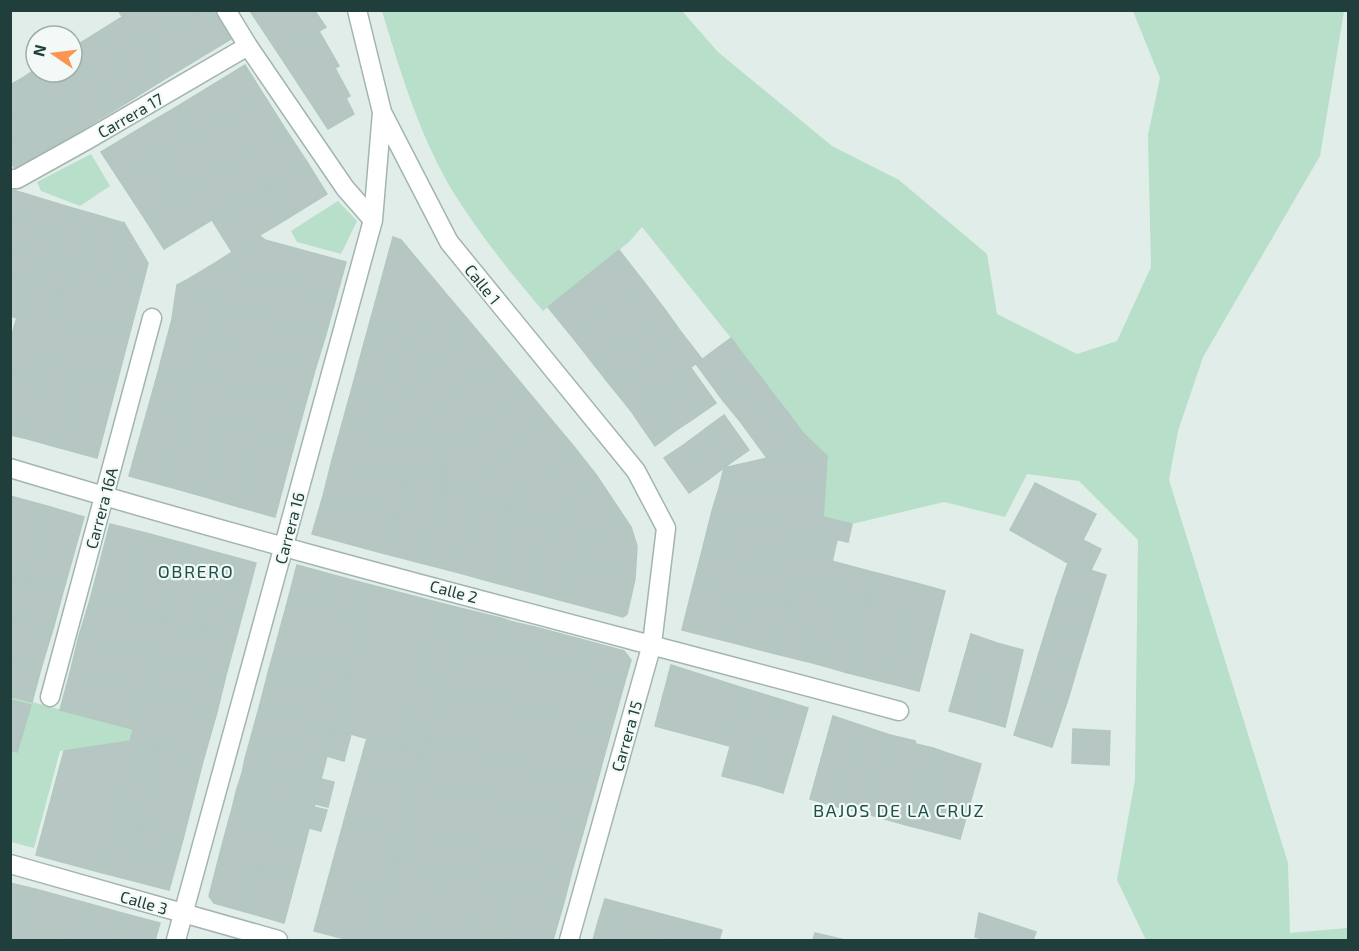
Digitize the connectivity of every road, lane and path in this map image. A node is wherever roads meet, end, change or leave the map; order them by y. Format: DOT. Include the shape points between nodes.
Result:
graph roads {
  1 [pos="226,10"];
  2 [pos="357,10"];
  3 [pos="248,46"];
  4 [pos="382,112"];
  5 [pos="10,179"];
  6 [pos="373,220"];
  7 [pos="152,318"];
  8 [pos="10,468"];
  9 [pos="105,496"];
  10 [pos="666,528"];
  11 [pos="284,546"];
  12 [pos="652,644"];
  13 [pos="50,697"];
  14 [pos="899,711"];
  15 [pos="10,864"];
  16 [pos="184,913"];
  17 [pos="176,940"];
  18 [pos="278,940"];
  19 [pos="569,940"];
  1 -- 3 [label="street"];
  2 -- 4 [label="street, Calle 1"];
  3 -- 5 [label="street, Carrera 17" via="87,140 17,179"];
  3 -- 6 [label="street" via="345,188"];
  4 -- 6 [label="street, Carrera 16"];
  4 -- 10 [label="street, Calle 1" via="449,242 636,471"];
  6 -- 11 [label="street, Carrera 16"];
  7 -- 9 [label="street, Carrera 16A"];
  8 -- 9 [label="street, Calle 2"];
  9 -- 11 [label="street, Calle 2"];
  9 -- 13 [label="street, Carrera 16A"];
  10 -- 12 [label="street, Carrera 15"];
  11 -- 12 [label="street, Calle 2"];
  11 -- 16 [label="street, Carrera 16"];
  12 -- 14 [label="street, Calle 2"];
  12 -- 19 [label="street, Carrera 15"];
  15 -- 16 [label="street, Calle 3"];
  16 -- 17 [label="street, Carrera 16"];
  16 -- 18 [label="street, Calle 3"];
}
